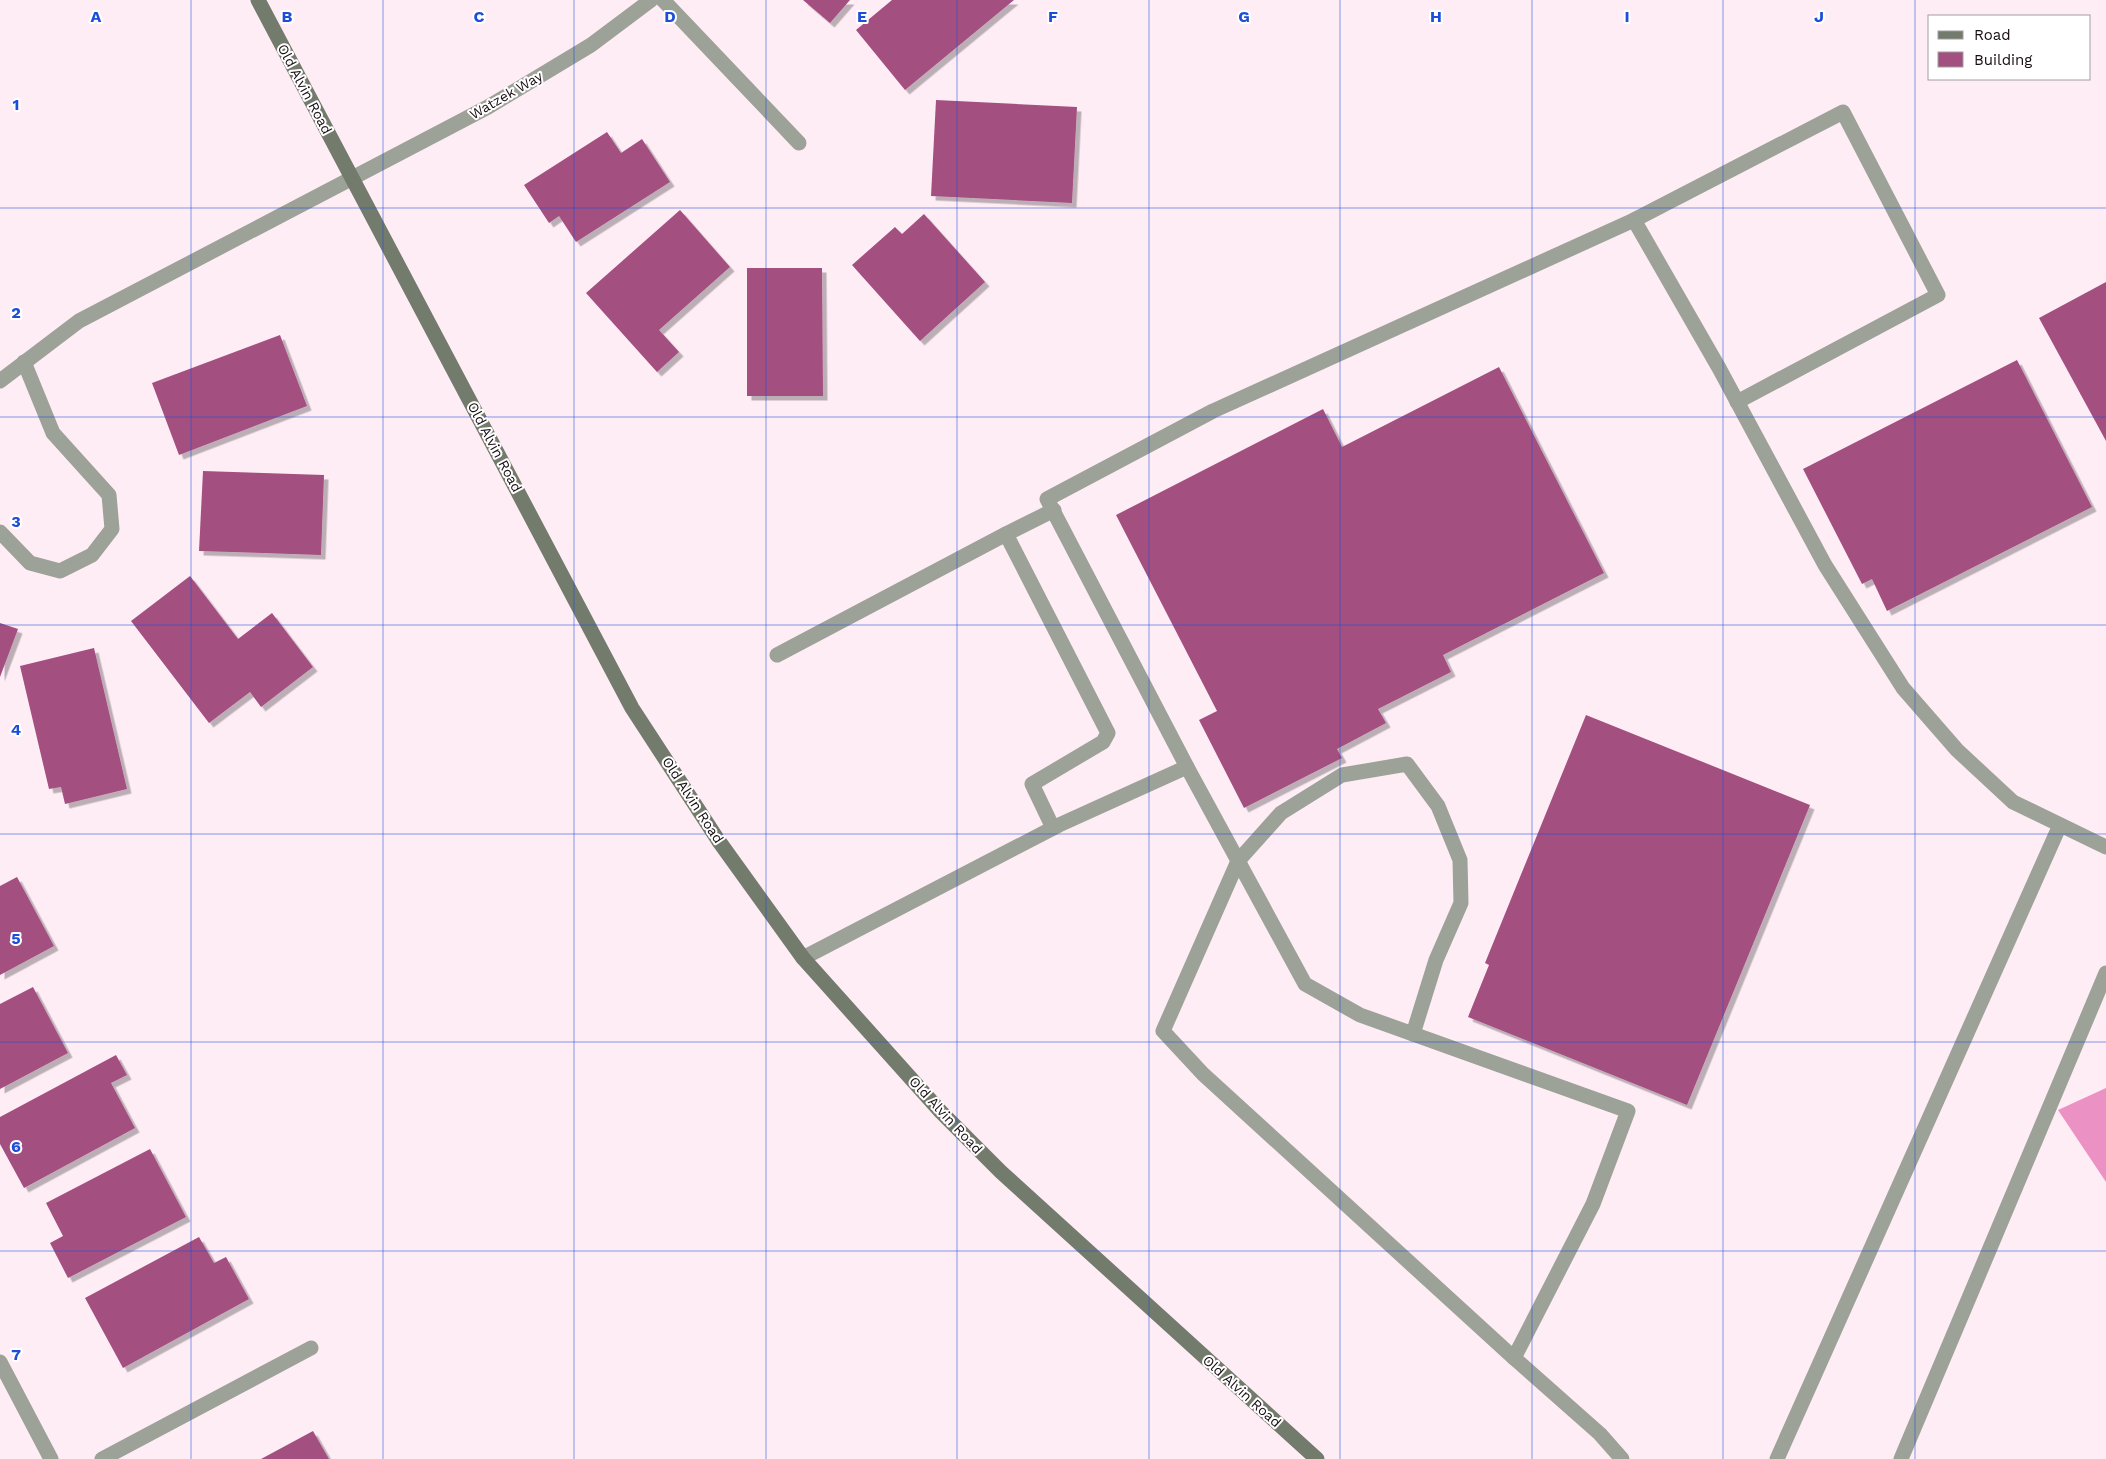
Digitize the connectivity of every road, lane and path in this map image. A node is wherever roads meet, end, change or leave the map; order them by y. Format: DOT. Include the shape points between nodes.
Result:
graph roads {
  1 [pos="258,0"];
  2 [pos="651,0"];
  3 [pos="663,0"];
  4 [pos="798,143"];
  5 [pos="352,177"];
  6 [pos="1634,220"];
  7 [pos="24,362"];
  8 [pos="0,381"];
  9 [pos="1737,402"];
  10 [pos="1054,510"];
  11 [pos="0,532"];
  12 [pos="1006,534"];
  13 [pos="777,655"];
  14 [pos="1187,767"];
  15 [pos="2060,825"];
  16 [pos="1053,828"];
  17 [pos="2106,847"];
  18 [pos="1238,861"];
  19 [pos="803,958"];
  20 [pos="2106,973"];
  21 [pos="1413,1034"];
  22 [pos="311,1348"];
  23 [pos="1514,1358"];
  24 [pos="0,1362"];
  25 [pos="51,1459"];
  26 [pos="102,1459"];
  27 [pos="1317,1459"];
  28 [pos="1622,1459"];
  29 [pos="1777,1459"];
  30 [pos="1901,1459"];
  1 -- 5 [label="street, Old Alvin Road"];
  2 -- 5 [label="street, Watzek Way" via="591,45 488,107"];
  3 -- 4 [label="street"];
  5 -- 7 [label="street, Watzek Way" via="79,321"];
  5 -- 19 [label="street, Old Alvin Road" via="632,708 718,840"];
  6 -- 9 [label="street"];
  6 -- 9 [label="street" via="1842,112 1938,295"];
  6 -- 10 [label="street" via="1213,411 1047,499"];
  7 -- 8 [label="street, Watzek Way"];
  7 -- 11 [label="street" via="53,433 109,495 112,528 92,555 60,571 30,563"];
  9 -- 15 [label="street" via="1825,565 1903,688 1957,750 2013,802"];
  10 -- 12 [label="street"];
  10 -- 14 [label="street"];
  12 -- 13 [label="street"];
  12 -- 16 [label="street" via="1108,734 1103,742 1032,784"];
  14 -- 16 [label="street"];
  14 -- 18 [label="street"];
  15 -- 17 [label="street"];
  15 -- 29 [label="street"];
  16 -- 19 [label="street"];
  18 -- 21 [label="street" via="1305,984 1360,1015"];
  18 -- 21 [label="street" via="1281,813 1342,775 1407,764 1438,806 1460,860 1461,903 1436,960"];
  18 -- 23 [label="street" via="1163,1031 1203,1074"];
  19 -- 27 [label="street, Old Alvin Road" via="941,1112 1001,1172"];
  20 -- 30 [label="street"];
  21 -- 23 [label="street" via="1628,1112 1594,1204"];
  22 -- 26 [label="street"];
  23 -- 28 [label="street" via="1600,1434"];
  24 -- 25 [label="street"];
}
